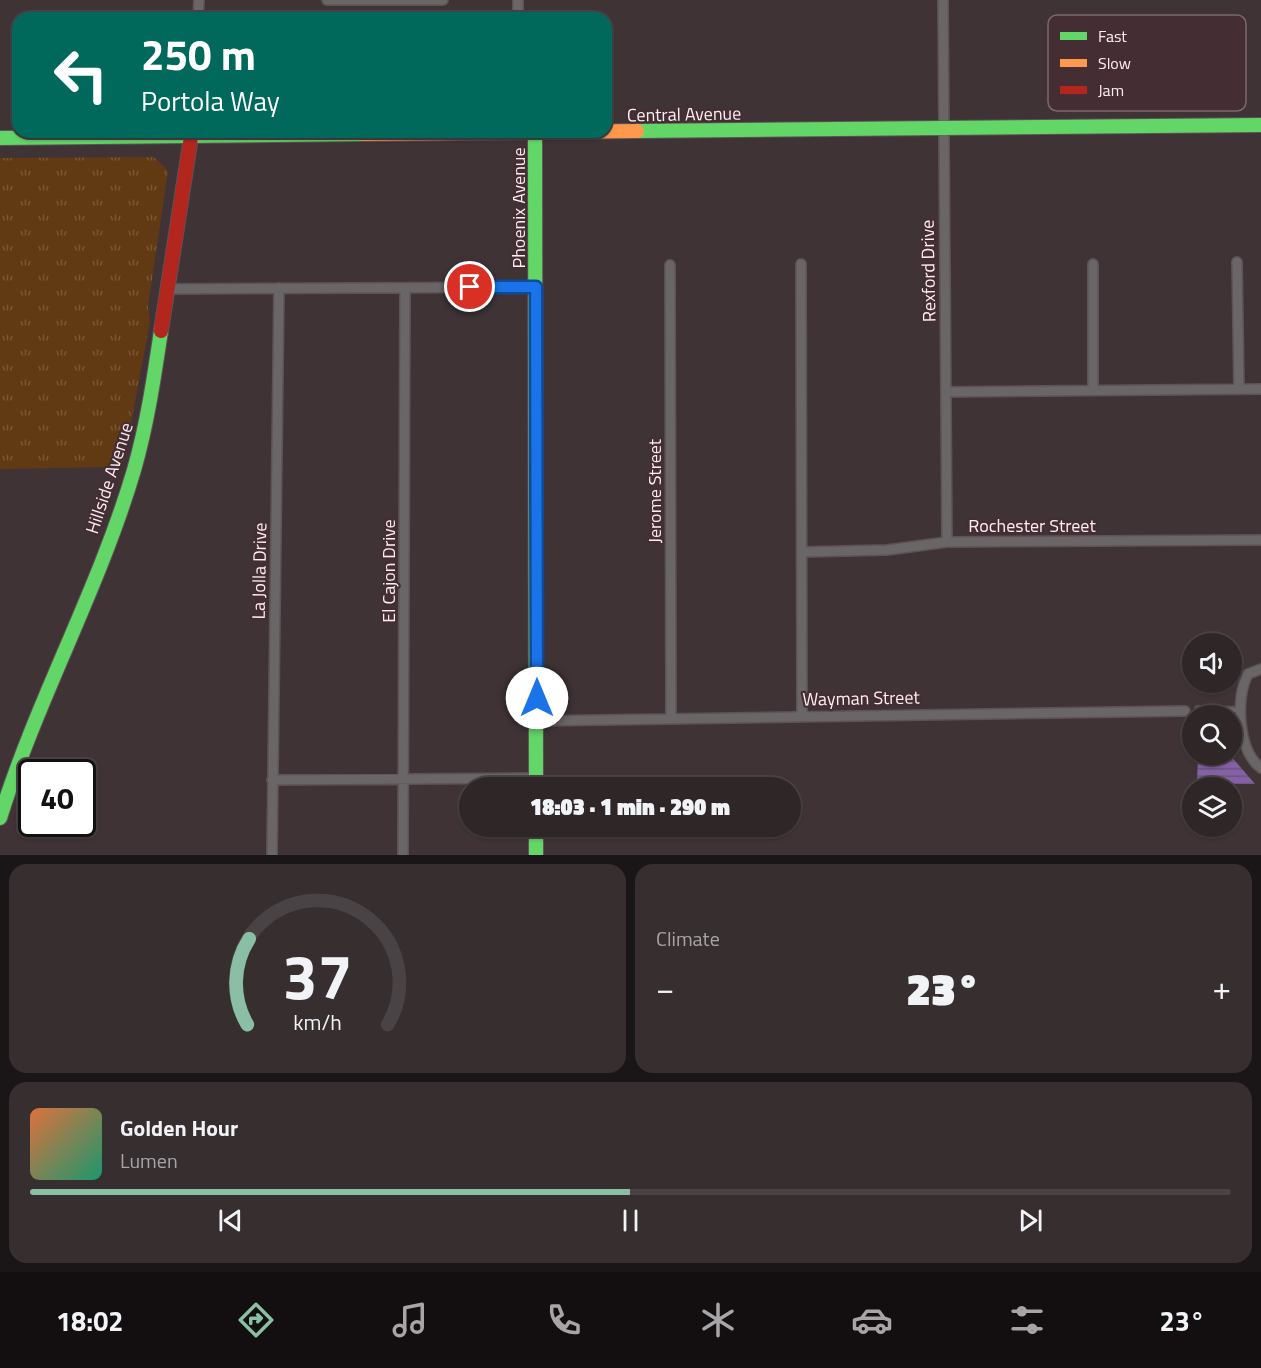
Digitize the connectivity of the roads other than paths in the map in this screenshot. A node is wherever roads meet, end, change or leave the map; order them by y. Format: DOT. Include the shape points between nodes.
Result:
graph roads {
  1 [pos="327,0"];
  2 [pos="443,0"];
  3 [pos="943,0"];
  4 [pos="1261,125"];
  5 [pos="942,129"];
  6 [pos="612,132"];
  7 [pos="190,138"];
  8 [pos="535,138"];
  9 [pos="1237,262"];
  10 [pos="801,264"];
  11 [pos="1093,264"];
  12 [pos="670,265"];
  13 [pos="536,287"];
  14 [pos="279,288"];
  15 [pos="405,288"];
  16 [pos="166,289"];
  17 [pos="1239,388"];
  18 [pos="1261,388"];
  19 [pos="946,392"];
  20 [pos="1093,392"];
  21 [pos="1261,540"];
  22 [pos="947,542"];
  23 [pos="803,552"];
  24 [pos="1261,669"];
  25 [pos="1242,710"];
  26 [pos="1182,711"];
  27 [pos="802,716"];
  28 [pos="670,717"];
  29 [pos="537,721"];
  30 [pos="1242,741"];
  31 [pos="1261,768"];
  32 [pos="536,777"];
  33 [pos="272,780"];
  34 [pos="404,780"];
  35 [pos="459,781"];
  36 [pos="0,818"];
  37 [pos="536,837"];
  38 [pos="272,855"];
  39 [pos="403,855"];
  40 [pos="536,855"];
  1 -- 2 [label="street"];
  3 -- 5 [label="street, Rexford Drive"];
  4 -- 5 [label="street, Central Avenue"];
  5 -- 6 [label="street, Central Avenue"];
  5 -- 19 [label="street, Rexford Drive"];
  7 -- 16 [label="street, Hillside Avenue"];
  8 -- 13 [label="street, Phoenix Avenue"];
  9 -- 17 [label="street"];
  10 -- 23 [label="street"];
  11 -- 20 [label="street"];
  12 -- 28 [label="street, Jerome Street"];
  13 -- 15 [label="street"];
  13 -- 29 [label="street, Phoenix Avenue"];
  14 -- 15 [label="street"];
  14 -- 16 [label="street"];
  14 -- 33 [label="street, La Jolla Drive"];
  15 -- 34 [label="street, El Cajon Drive"];
  16 -- 36 [label="street, Hillside Avenue" via="149,407 134,470 14,773"];
  17 -- 18 [label="street"];
  17 -- 20 [label="street"];
  19 -- 20 [label="street"];
  19 -- 22 [label="street, Rexford Drive"];
  21 -- 22 [label="street, Rochester Street"];
  22 -- 23 [label="street, Rochester Street" via="887,550"];
  23 -- 27 [label="street"];
  24 -- 25 [label="street" via="1248,674 1243,685"];
  26 -- 27 [label="street, Wayman Street"];
  27 -- 28 [label="street, Wayman Street"];
  28 -- 29 [label="street, Wayman Street"];
  29 -- 32 [label="street, Phoenix Avenue"];
  30 -- 31 [label="street" via="1252,762"];
  33 -- 34 [label="street"];
  33 -- 38 [label="street, La Jolla Drive"];
  34 -- 35 [label="street"];
  34 -- 39 [label="street, El Cajon Drive"];
  37 -- 40 [label="street"];
}
